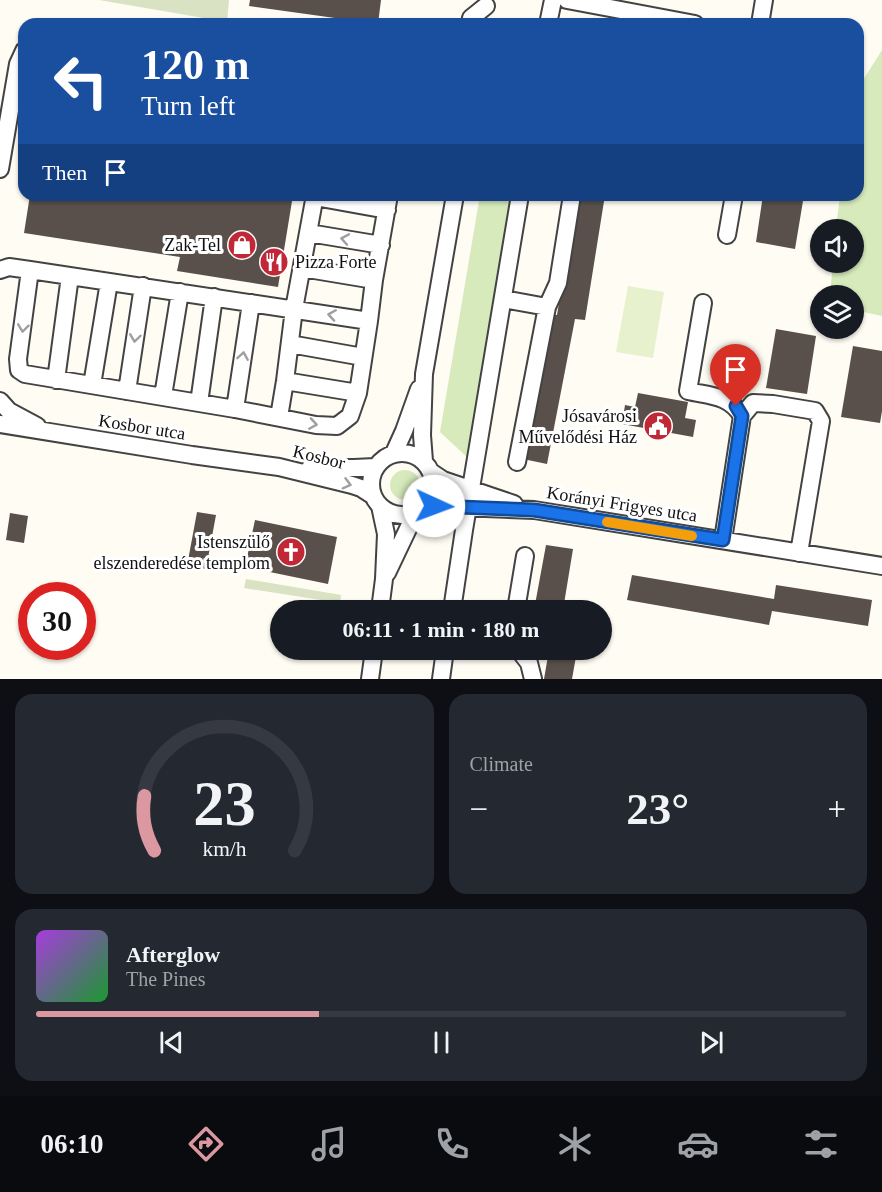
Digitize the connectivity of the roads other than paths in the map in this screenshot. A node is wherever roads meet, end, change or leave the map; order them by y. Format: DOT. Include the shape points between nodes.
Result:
graph roads {
  1 [pos="553,0"];
  2 [pos="567,0"];
  3 [pos="764,0"];
  4 [pos="486,3"];
  5 [pos="471,18"];
  6 [pos="484,18"];
  7 [pos="550,18"];
  8 [pos="662,18"];
  9 [pos="761,18"];
  10 [pos="18,64"];
  11 [pos="0,169"];
  12 [pos="314,201"];
  13 [pos="454,201"];
  14 [pos="519,201"];
  15 [pos="571,201"];
  16 [pos="733,201"];
  17 [pos="388,202"];
  18 [pos="309,233"];
  19 [pos="727,235"];
  20 [pos="381,245"];
  21 [pos="302,268"];
  22 [pos="0,270"];
  23 [pos="30,270"];
  24 [pos="70,276"];
  25 [pos="374,280"];
  26 [pos="109,282"];
  27 [pos="143,286"];
  28 [pos="180,292"];
  29 [pos="214,297"];
  30 [pos="503,299"];
  31 [pos="251,303"];
  32 [pos="703,303"];
  33 [pos="547,307"];
  34 [pos="294,309"];
  35 [pos="369,321"];
  36 [pos="290,344"];
  37 [pos="363,357"];
  38 [pos="424,374"];
  39 [pos="56,380"];
  40 [pos="285,381"];
  41 [pos="92,385"];
  42 [pos="127,391"];
  43 [pos="357,393"];
  44 [pos="163,396"];
  45 [pos="0,401"];
  46 [pos="199,403"];
  47 [pos="235,409"];
  48 [pos="742,416"];
  49 [pos="279,417"];
  50 [pos="0,424"];
  51 [pos="46,431"];
  52 [pos="394,453"];
  53 [pos="517,462"];
  54 [pos="428,466"];
  55 [pos="279,467"];
  56 [pos="375,467"];
  57 [pos="471,490"];
  58 [pos="376,500"];
  59 [pos="468,507"];
  60 [pos="534,510"];
  61 [pos="416,512"];
  62 [pos="723,540"];
  63 [pos="799,553"];
  64 [pos="525,556"];
  65 [pos="882,566"];
  66 [pos="384,579"];
  67 [pos="381,600"];
  68 [pos="454,600"];
  69 [pos="518,600"];
  70 [pos="372,660"];
  71 [pos="444,660"];
  72 [pos="527,660"];
  73 [pos="369,679"];
  74 [pos="441,679"];
  75 [pos="533,679"];
  1 -- 7 [label="street"];
  2 -- 8 [label="street"];
  3 -- 9 [label="street"];
  4 -- 5 [label="street"];
  4 -- 6 [label="street"];
  10 -- 11 [label="street"];
  12 -- 18 [label="street"];
  13 -- 38 [label="street"];
  14 -- 30 [label="street"];
  15 -- 33 [label="street" via="558,283"];
  16 -- 19 [label="street"];
  17 -- 20 [label="street"];
  20 -- 18 [label="street, one-way"];
  18 -- 21 [label="street"];
  20 -- 25 [label="street"];
  21 -- 25 [label="street"];
  21 -- 34 [label="street"];
  22 -- 23 [label="street"];
  23 -- 24 [label="street"];
  23 -- 39 [label="street, one-way" via="19,370"];
  24 -- 26 [label="street"];
  24 -- 39 [label="street"];
  25 -- 35 [label="street"];
  26 -- 27 [label="street"];
  26 -- 41 [label="street"];
  27 -- 28 [label="street"];
  27 -- 42 [label="street, one-way"];
  28 -- 29 [label="street"];
  28 -- 44 [label="street"];
  29 -- 31 [label="street"];
  29 -- 46 [label="street"];
  30 -- 33 [label="street"];
  30 -- 57 [label="street"];
  31 -- 34 [label="street"];
  47 -- 31 [label="street, one-way"];
  32 -- 48 [label="street" via="688,391 728,400"];
  33 -- 53 [label="street"];
  35 -- 34 [label="street, one-way"];
  34 -- 36 [label="street"];
  35 -- 37 [label="street"];
  36 -- 37 [label="street"];
  36 -- 40 [label="street"];
  37 -- 43 [label="street"];
  38 -- 52 [label="street"];
  38 -- 54 [label="street" via="422,435"];
  39 -- 41 [label="street"];
  40 -- 43 [label="street"];
  40 -- 49 [label="street"];
  41 -- 42 [label="street"];
  42 -- 44 [label="street"];
  49 -- 43 [label="street, one-way" via="337,426 350,416"];
  44 -- 46 [label="street"];
  45 -- 51 [label="street" via="9,411"];
  46 -- 47 [label="street"];
  47 -- 49 [label="street"];
  48 -- 62 [label="street"];
  48 -- 63 [label="street" via="753,403 773,404 815,411 821,421"];
  50 -- 51 [label="street, Kosbor utca"];
  51 -- 55 [label="street, Kosbor utca"];
  52 -- 54 [label="street" via="416,455"];
  52 -- 56 [label="street"];
  54 -- 57 [label="street, Korányi Frigyes utca" via="443,480"];
  54 -- 61 [label="street" via="434,487 424,507"];
  55 -- 56 [label="street, Kosbor"];
  55 -- 58 [label="street, Kosbor, one-way" via="352,485"];
  56 -- 58 [label="street" via="370,480"];
  57 -- 59 [label="street"];
  57 -- 60 [label="street, Korányi Frigyes utca"];
  58 -- 61 [label="street" via="388,512"];
  58 -- 66 [label="street" via="386,534"];
  59 -- 60 [label="street, Korányi Frigyes utca"];
  59 -- 61 [label="street, Korányi Frigyes utca" via="434,506"];
  59 -- 68 [label="street"];
  60 -- 62 [label="street, Korányi Frigyes utca"];
  61 -- 66 [label="street"];
  62 -- 63 [label="street, Korányi Frigyes utca"];
  63 -- 65 [label="street, Korányi Frigyes utca"];
  64 -- 69 [label="street"];
  66 -- 67 [label="street"];
  70 -- 73 [label="street"];
  71 -- 74 [label="street"];
  72 -- 75 [label="street"];
}
